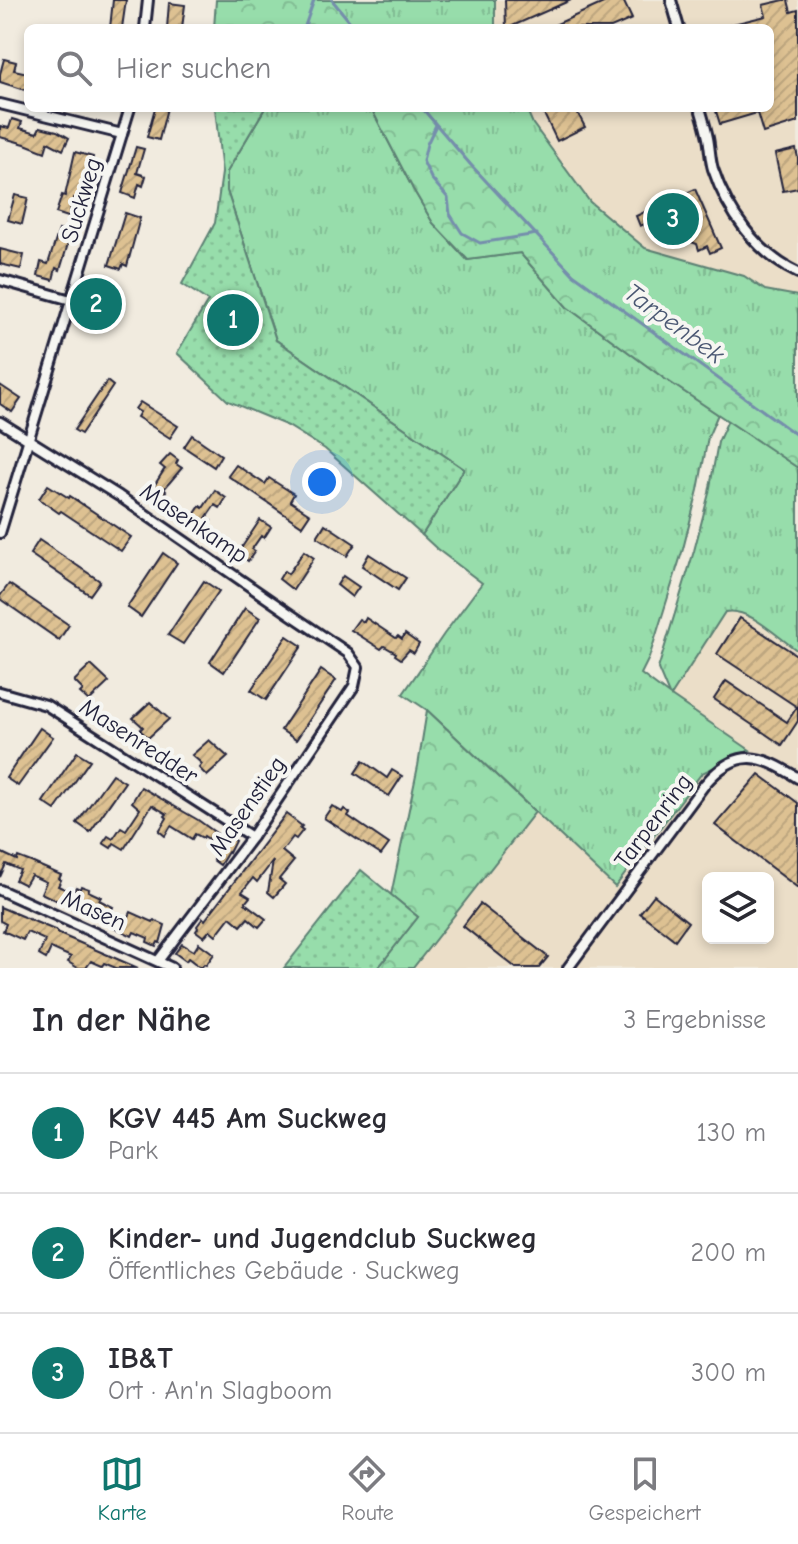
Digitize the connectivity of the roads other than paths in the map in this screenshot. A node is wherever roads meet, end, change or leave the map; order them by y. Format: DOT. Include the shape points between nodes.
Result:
graph roads {
  1 [pos="148,0"];
  2 [pos="671,0"];
  3 [pos="145,24"];
  4 [pos="678,24"];
  5 [pos="0,104"];
  6 [pos="24,110"];
  7 [pos="33,112"];
  8 [pos="129,112"];
  9 [pos="701,112"];
  10 [pos="122,134"];
  11 [pos="798,273"];
  12 [pos="0,280"];
  13 [pos="71,300"];
  14 [pos="0,422"];
  15 [pos="28,441"];
  16 [pos="0,533"];
  17 [pos="358,667"];
  18 [pos="0,692"];
  19 [pos="798,778"];
  20 [pos="252,837"];
  21 [pos="0,890"];
  22 [pos="158,961"];
  23 [pos="172,968"];
  24 [pos="568,968"];
  1 -- 3 [label="street"];
  2 -- 4 [label="street"];
  5 -- 6 [label="street"];
  7 -- 10 [label="street"];
  8 -- 10 [label="street, Suckweg"];
  9 -- 11 [label="street" via="712,166 726,200 763,249"];
  10 -- 13 [label="street, Suckweg"];
  12 -- 13 [label="street"];
  13 -- 15 [label="street, Suckweg"];
  14 -- 15 [label="street, Masenkamp"];
  15 -- 16 [label="street, Suckweg"];
  15 -- 17 [label="street, Masenkamp" via="119,496 348,653"];
  17 -- 20 [label="street, Masenstieg" via="354,686"];
  18 -- 20 [label="street, Masenredder" via="46,705"];
  19 -- 24 [label="street, Tarpenring" via="755,758 717,772"];
  20 -- 22 [label="street, Masenstieg"];
  21 -- 22 [label="street, Masen"];
  22 -- 23 [label="street, Masen"];
}
